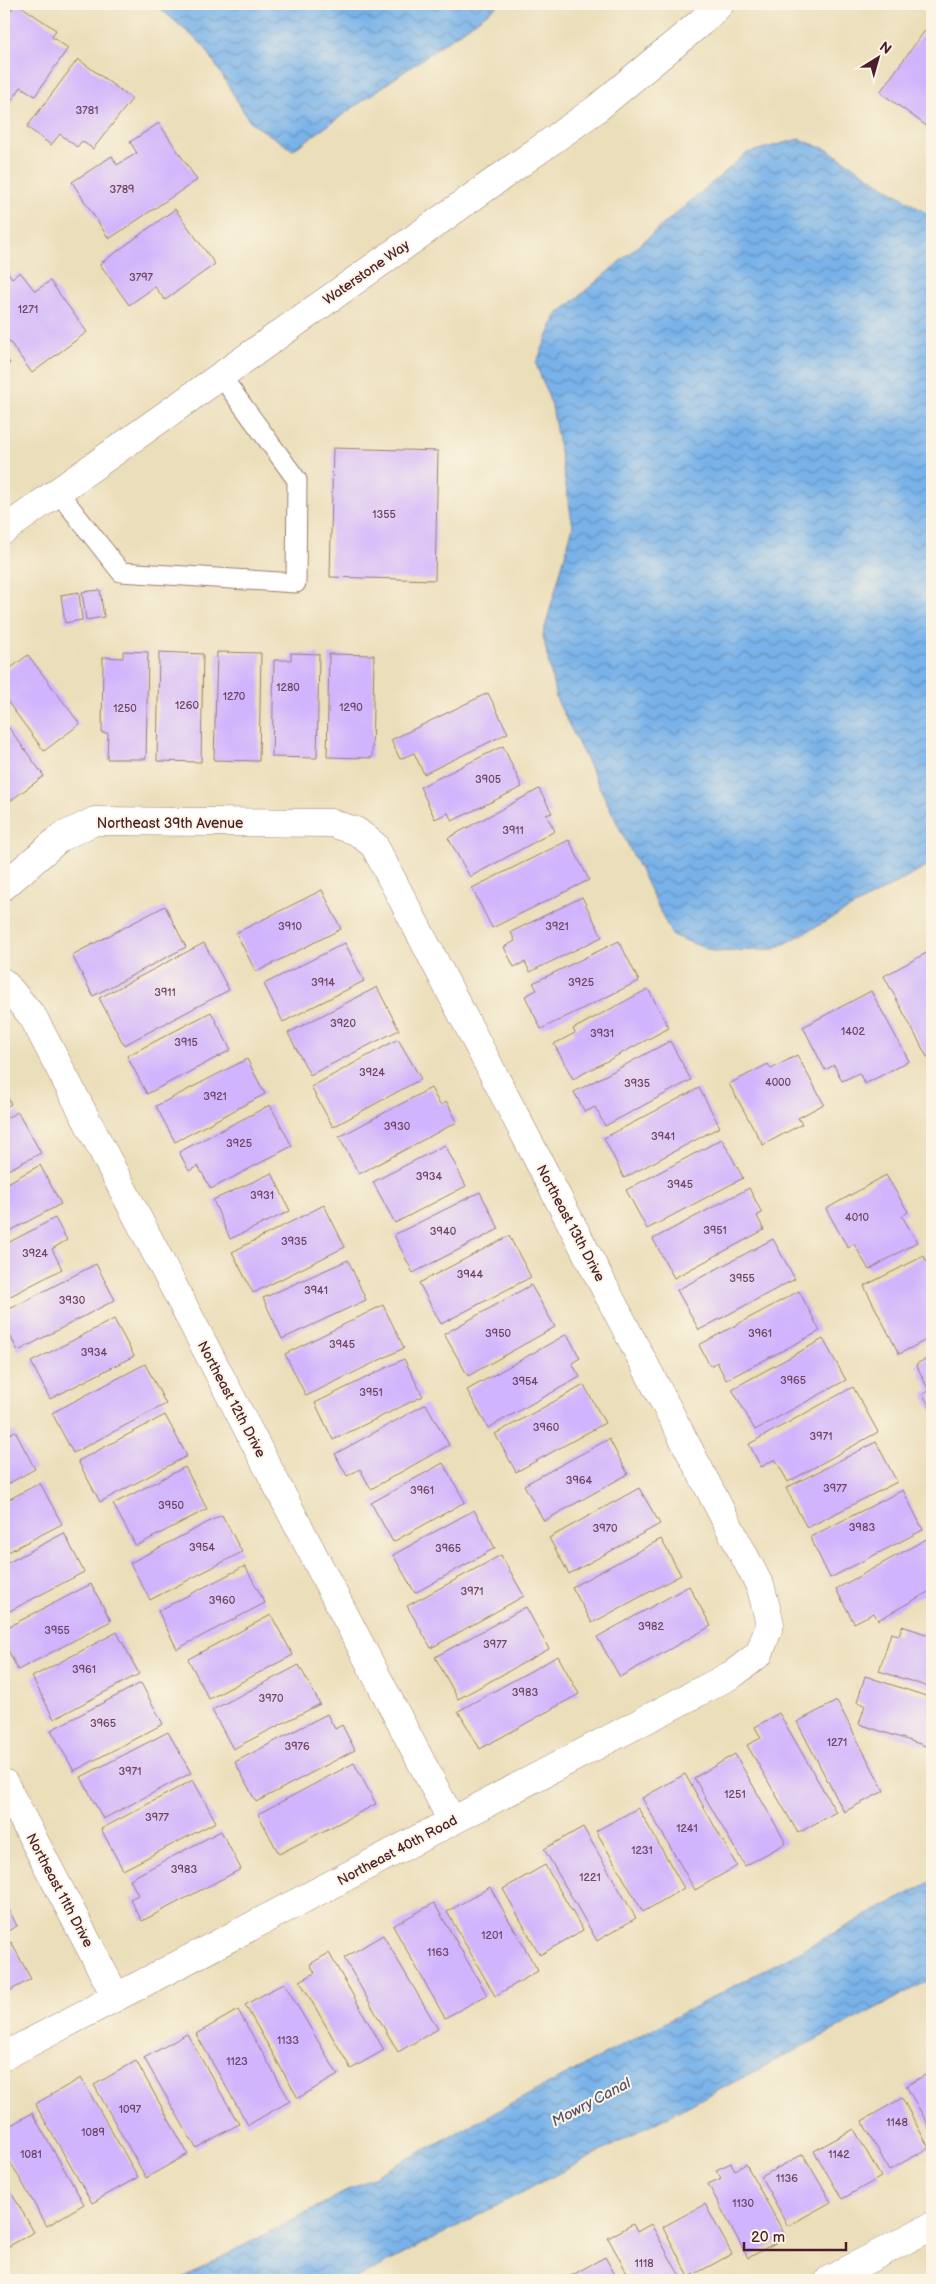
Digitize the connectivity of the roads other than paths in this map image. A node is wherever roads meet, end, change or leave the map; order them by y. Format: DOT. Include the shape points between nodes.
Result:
graph roads {
  1 [pos="720,4"];
  2 [pos="221,376"];
  3 [pos="58,492"];
  4 [pos="4,530"];
  5 [pos="356,832"];
  6 [pos="4,886"];
  7 [pos="4,983"];
  8 [pos="770,1624"];
  9 [pos="4,1783"];
  10 [pos="452,1822"];
  11 [pos="116,1998"];
  12 [pos="4,2056"];
  13 [pos="932,2226"];
  14 [pos="829,2280"];
  1 -- 2 [label="street, Waterstone Way" via="595,110"];
  2 -- 3 [label="street, Waterstone Way"];
  2 -- 3 [label="lane" via="298,480 296,583 121,572"];
  3 -- 4 [label="street, Waterstone Way"];
  5 -- 6 [label="street, Northeast 39th Avenue" via="331,823 95,821 61,837"];
  5 -- 8 [label="street, Northeast 13th Drive" via="374,845 383,862 761,1588"];
  7 -- 10 [label="street, Northeast 12th Drive" via="33,1017"];
  8 -- 10 [label="street, Northeast 40th Road" via="759,1654 733,1674"];
  9 -- 11 [label="street, Northeast 11th Drive"];
  10 -- 11 [label="street, Northeast 40th Road"];
  11 -- 12 [label="street, Northeast 40th Road"];
  13 -- 14 [label="street"];
}
